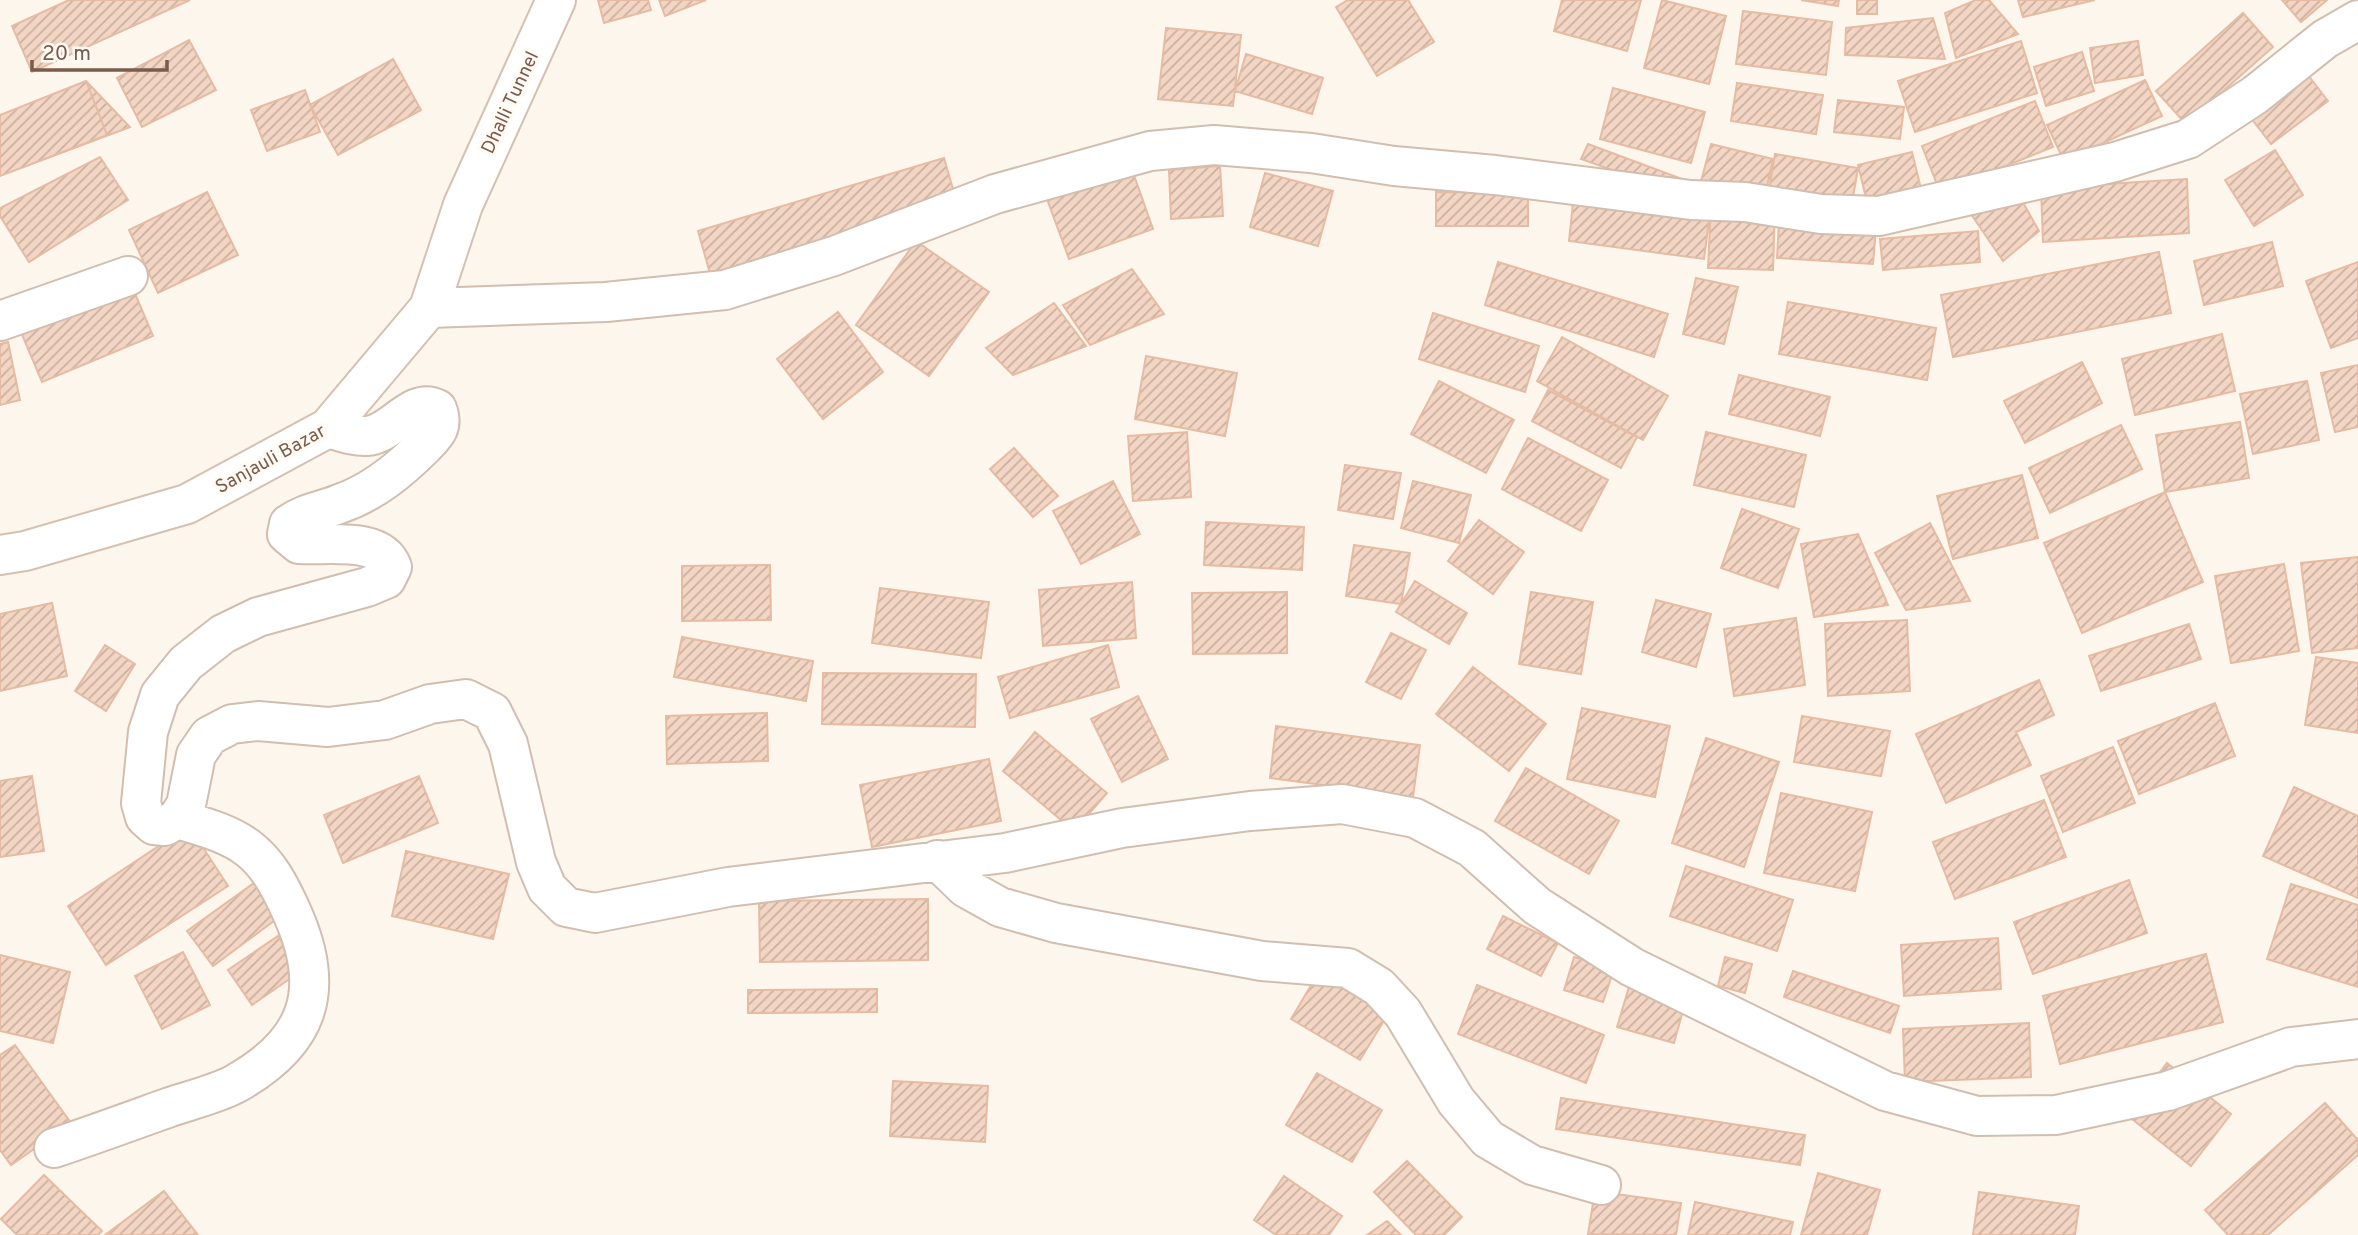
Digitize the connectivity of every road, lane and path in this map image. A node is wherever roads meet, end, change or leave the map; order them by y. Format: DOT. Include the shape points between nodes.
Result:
graph roads {
  1 [pos="556,0"];
  2 [pos="2358,20"];
  3 [pos="463,205"];
  4 [pos="128,276"];
  5 [pos="429,308"];
  6 [pos="0,321"];
  7 [pos="328,428"];
  8 [pos="0,555"];
  9 [pos="177,819"];
  10 [pos="937,860"];
  11 [pos="2358,1039"];
  12 [pos="54,1149"];
  13 [pos="1601,1185"];
  1 -- 3 [label="street, Dhalli Tunnel"];
  2 -- 5 [label="street" via="2188,139 2115,162 1879,216 1691,201 1214,145 1150,151 1007,190 834,257 724,290 606,302"];
  3 -- 5 [label="street, Sanjauli Bazar"];
  4 -- 6 [label="street"];
  5 -- 7 [label="street, Sanjauli Bazar"];
  7 -- 8 [label="street, Sanjauli Bazar" via="187,504"];
  7 -- 9 [label="street" via="368,436 428,405 437,409 441,419 438,432 371,490 289,524 287,534 299,544 374,547 387,556 392,567 386,579 235,628 186,663 160,695 148,732 141,803 145,817 154,825 165,826"];
  9 -- 10 [label="street" via="186,805 196,755 209,736 232,724 328,727 466,699 492,712 508,744 536,862 547,888 566,907 595,913 727,887"];
  9 -- 12 [label="street" via="225,832 260,857 281,887 302,935 311,982 302,1023 278,1055 234,1084"];
  10 -- 11 [label="street" via="1250,811 1342,804 1415,818 1472,848 1537,906 1632,967 1885,1091 1977,1116 2056,1115 2168,1091 2291,1048"];
  10 -- 13 [label="street" via="966,888 1000,907 1056,923 1262,961 1348,968 1379,987 1403,1013 1456,1101 1488,1139 1532,1165"];
}
